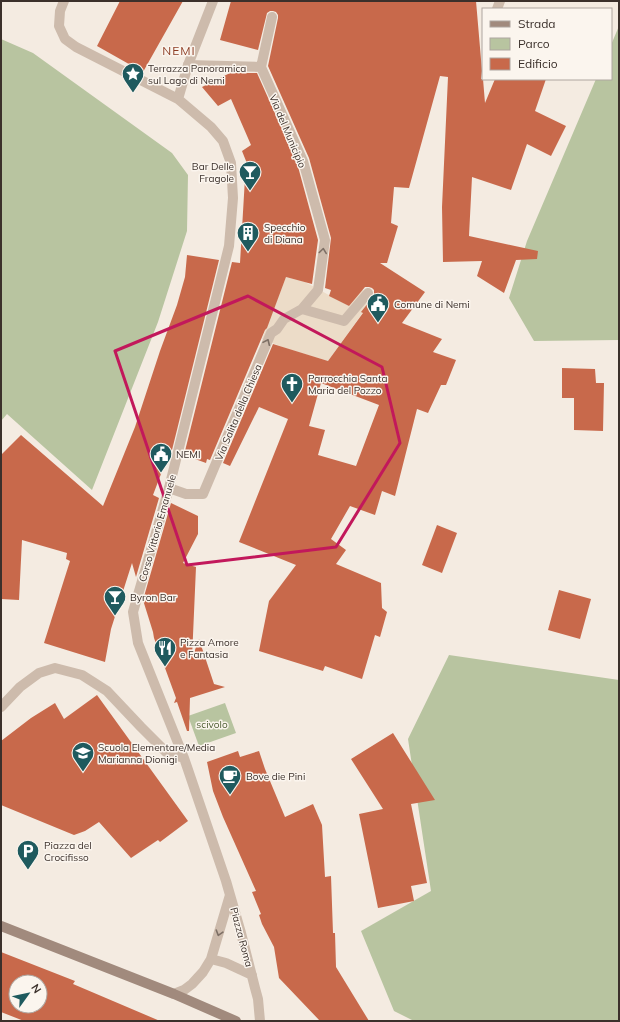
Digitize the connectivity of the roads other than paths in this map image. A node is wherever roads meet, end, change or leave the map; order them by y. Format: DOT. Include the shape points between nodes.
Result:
graph roads {
  1 [pos="64,1"];
  2 [pos="213,1"];
  3 [pos="272,17"];
  4 [pos="188,65"];
  5 [pos="261,67"];
  6 [pos="178,99"];
  7 [pos="368,293"];
  8 [pos="302,308"];
  9 [pos="169,488"];
  10 [pos="1,707"];
  11 [pos="184,758"];
  12 [pos="230,895"];
  13 [pos="1,926"];
  14 [pos="211,959"];
  15 [pos="252,975"];
  16 [pos="174,994"];
  17 [pos="236,1021"];
  18 [pos="260,1021"];
  1 -- 6 [label="street, Corso Vittorio Emanuele" via="59,26 65,39"];
  2 -- 4 [label="street"];
  3 -- 5 [label="street"];
  4 -- 5 [label="street"];
  4 -- 6 [label="street"];
  8 -- 5 [label="street, Via del Municipio, one-way" via="318,290 325,240 303,160"];
  6 -- 9 [label="street, Corso Vittorio Emanuele" via="211,127 223,141 231,163 233,198 229,246"];
  7 -- 8 [label="street" via="344,321"];
  9 -- 8 [label="street, Via Salita della Chiesa, one-way" via="186,494 203,494 271,333 284,319"];
  9 -- 11 [label="street, Corso Vittorio Emanuele" via="133,612 138,643"];
  10 -- 11 [label="street" via="20,687 39,673 55,668 82,675 107,691 167,753"];
  11 -- 12 [label="street, Corso Vittorio Emanuele"];
  12 -- 14 [label="street, Piazza Roma, one-way"];
  12 -- 15 [label="street, Piazza Roma"];
  13 -- 16 [label="main road"];
  14 -- 15 [label="street, Piazza Roma"];
  14 -- 16 [label="street, Piazza Roma" via="192,984"];
  15 -- 18 [label="street, Piazza Roma"];
  16 -- 17 [label="main road"];
}
